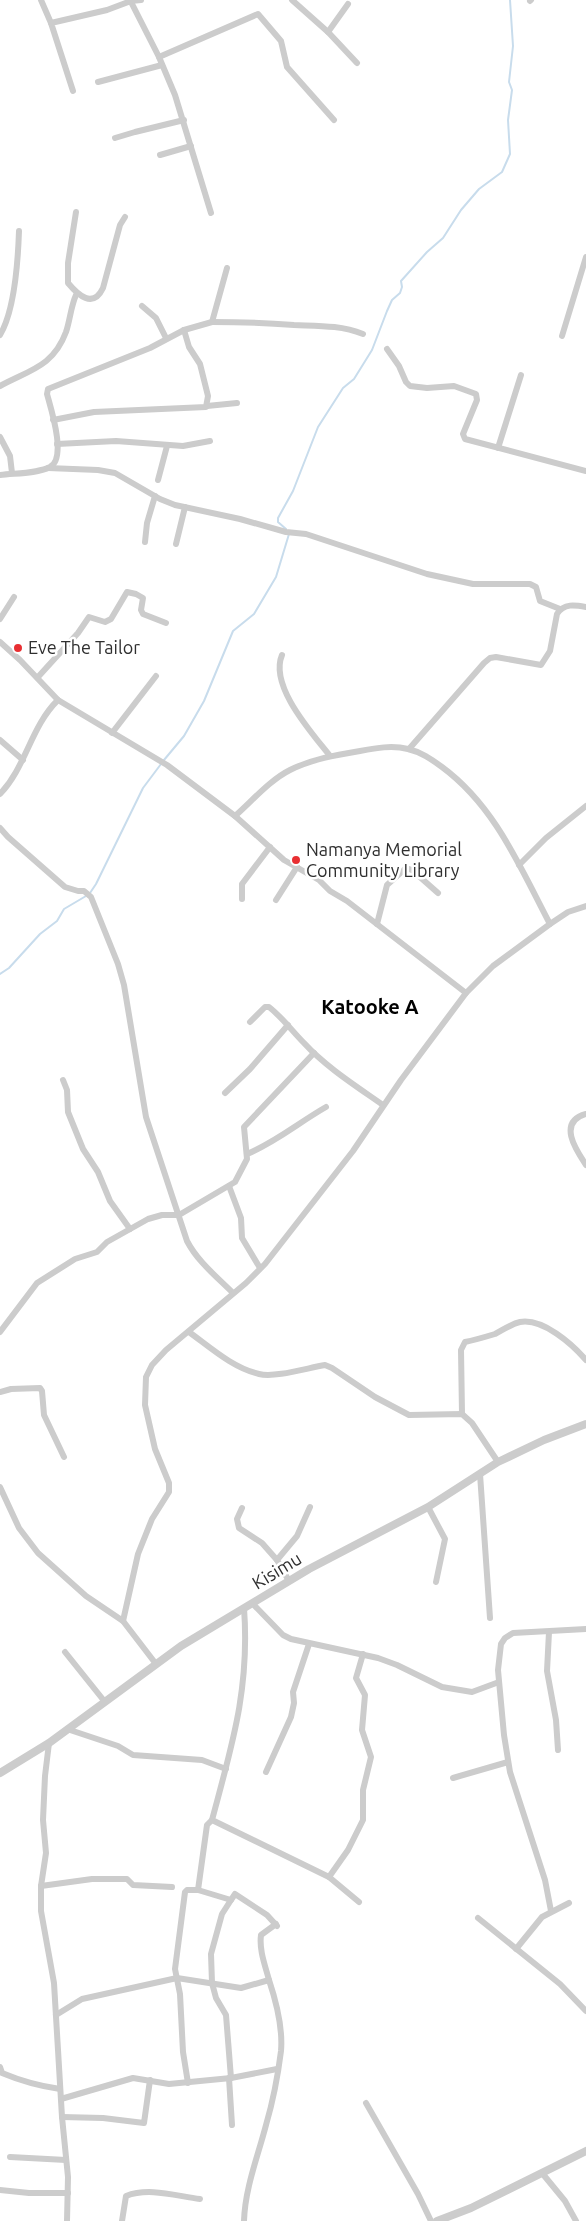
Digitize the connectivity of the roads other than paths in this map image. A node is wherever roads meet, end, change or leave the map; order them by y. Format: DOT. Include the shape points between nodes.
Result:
graph roads {
  1 [pos="41,0"];
  2 [pos="130,0"];
  3 [pos="141,0"];
  4 [pos="292,0"];
  5 [pos="348,4"];
  6 [pos="51,23"];
  7 [pos="328,32"];
  8 [pos="159,57"];
  9 [pos="357,64"];
  10 [pos="162,65"];
  11 [pos="98,82"];
  12 [pos="73,91"];
  13 [pos="184,120"];
  14 [pos="334,120"];
  15 [pos="115,138"];
  16 [pos="191,146"];
  17 [pos="160,155"];
  18 [pos="76,212"];
  19 [pos="211,213"];
  20 [pos="125,217"];
  21 [pos="19,231"];
  22 [pos="586,257"];
  23 [pos="227,268"];
  24 [pos="76,294"];
  25 [pos="142,306"];
  26 [pos="212,322"];
  27 [pos="184,330"];
  28 [pos="363,334"];
  29 [pos="0,335"];
  30 [pos="562,336"];
  31 [pos="166,338"];
  32 [pos="387,348"];
  33 [pos="521,375"];
  34 [pos="0,386"];
  35 [pos="237,404"];
  36 [pos="208,406"];
  37 [pos="53,420"];
  38 [pos="0,437"];
  39 [pos="210,441"];
  40 [pos="57,444"];
  41 [pos="167,446"];
  42 [pos="498,448"];
  43 [pos="48,468"];
  44 [pos="586,471"];
  45 [pos="12,473"];
  46 [pos="0,475"];
  47 [pos="158,480"];
  48 [pos="155,496"];
  49 [pos="186,507"];
  50 [pos="145,542"];
  51 [pos="176,544"];
  52 [pos="14,597"];
  53 [pos="586,607"];
  54 [pos="560,609"];
  55 [pos="0,618"];
  56 [pos="166,623"];
  57 [pos="0,642"];
  58 [pos="282,655"];
  59 [pos="156,676"];
  60 [pos="38,677"];
  61 [pos="58,700"];
  62 [pos="112,733"];
  63 [pos="0,740"];
  64 [pos="409,749"];
  65 [pos="330,756"];
  66 [pos="23,760"];
  67 [pos="0,794"];
  68 [pos="586,806"];
  69 [pos="235,816"];
  70 [pos="0,828"];
  71 [pos="270,847"];
  72 [pos="519,865"];
  73 [pos="298,867"];
  74 [pos="438,893"];
  75 [pos="242,899"];
  76 [pos="276,900"];
  77 [pos="586,906"];
  78 [pos="377,924"];
  79 [pos="550,924"];
  80 [pos="466,993"];
  81 [pos="250,1022"];
  82 [pos="288,1025"];
  83 [pos="314,1053"];
  84 [pos="63,1080"];
  85 [pos="225,1094"];
  86 [pos="383,1105"];
  87 [pos="326,1108"];
  88 [pos="586,1114"];
  89 [pos="247,1154"];
  90 [pos="586,1165"];
  91 [pos="229,1186"];
  92 [pos="179,1215"];
  93 [pos="130,1229"];
  94 [pos="260,1268"];
  95 [pos="233,1293"];
  96 [pos="0,1330"];
  97 [pos="189,1332"];
  98 [pos="586,1360"];
  99 [pos="0,1392"];
  100 [pos="462,1414"];
  101 [pos="586,1424"];
  102 [pos="64,1456"];
  103 [pos="498,1462"];
  104 [pos="480,1474"];
  105 [pos="0,1487"];
  106 [pos="310,1507"];
  107 [pos="428,1507"];
  108 [pos="242,1508"];
  109 [pos="277,1560"];
  110 [pos="290,1581"];
  111 [pos="436,1582"];
  112 [pos="253,1604"];
  113 [pos="244,1608"];
  114 [pos="490,1618"];
  115 [pos="123,1621"];
  116 [pos="586,1629"];
  117 [pos="549,1632"];
  118 [pos="309,1644"];
  119 [pos="65,1652"];
  120 [pos="363,1654"];
  121 [pos="156,1664"];
  122 [pos="499,1682"];
  123 [pos="105,1702"];
  124 [pos="67,1729"];
  125 [pos="49,1743"];
  126 [pos="558,1750"];
  127 [pos="508,1762"];
  128 [pos="226,1769"];
  129 [pos="266,1772"];
  130 [pos="0,1773"];
  131 [pos="453,1778"];
  132 [pos="212,1820"];
  133 [pos="329,1877"];
  134 [pos="41,1886"];
  135 [pos="172,1887"];
  136 [pos="198,1890"];
  137 [pos="231,1900"];
  138 [pos="359,1902"];
  139 [pos="569,1903"];
  140 [pos="551,1912"];
  141 [pos="478,1918"];
  142 [pos="516,1949"];
  143 [pos="177,1978"];
  144 [pos="269,1980"];
  145 [pos="212,1983"];
  146 [pos="586,2010"];
  147 [pos="56,2015"];
  148 [pos="0,2067"];
  149 [pos="277,2069"];
  150 [pos="230,2078"];
  151 [pos="150,2080"];
  152 [pos="188,2083"];
  153 [pos="60,2089"];
  154 [pos="61,2099"];
  155 [pos="366,2103"];
  156 [pos="62,2117"];
  157 [pos="232,2125"];
  158 [pos="586,2151"];
  159 [pos="10,2157"];
  160 [pos="66,2160"];
  161 [pos="542,2173"];
  162 [pos="0,2190"];
  163 [pos="68,2192"];
  164 [pos="200,2199"];
  165 [pos="67,2221"];
  166 [pos="122,2221"];
  167 [pos="244,2221"];
  168 [pos="432,2221"];
  169 [pos="437,2221"];
  170 [pos="576,2221"];
  1 -- 6 [label="street"];
  2 -- 3 [label="street"];
  2 -- 6 [label="street" via="107,10"];
  2 -- 8 [label="street"];
  4 -- 7 [label="street"];
  5 -- 7 [label="street"];
  6 -- 12 [label="street"];
  7 -- 9 [label="street"];
  8 -- 10 [label="street"];
  8 -- 14 [label="street" via="260,15 281,41 287,67"];
  10 -- 11 [label="street"];
  10 -- 13 [label="street"];
  13 -- 15 [label="street"];
  13 -- 16 [label="street"];
  16 -- 17 [label="street"];
  16 -- 19 [label="street"];
  18 -- 24 [label="street" via="68,283"];
  20 -- 24 [label="street" via="98,297 93,299"];
  21 -- 29 [label="street" via="17,272"];
  22 -- 30 [label="street"];
  23 -- 26 [label="street"];
  24 -- 34 [label="street" via="66,331 54,354 37,369"];
  25 -- 31 [label="street" via="156,318"];
  26 -- 27 [label="street"];
  26 -- 28 [label="street" via="338,326"];
  27 -- 31 [label="street"];
  27 -- 36 [label="street" via="189,347 200,364"];
  31 -- 37 [label="street" via="150,348 48,389"];
  32 -- 42 [label="street" via="410,386 454,386 476,394 477,400 463,437"];
  33 -- 42 [label="street"];
  35 -- 36 [label="street"];
  36 -- 37 [label="street" via="82,413"];
  37 -- 40 [label="street"];
  38 -- 45 [label="street" via="10,456"];
  39 -- 41 [label="street"];
  40 -- 41 [label="street" via="116,440"];
  40 -- 43 [label="street" via="55,463"];
  41 -- 47 [label="street"];
  42 -- 44 [label="street"];
  43 -- 45 [label="street"];
  43 -- 48 [label="street" via="115,474"];
  45 -- 46 [label="street"];
  48 -- 49 [label="street"];
  48 -- 50 [label="street"];
  49 -- 51 [label="street"];
  49 -- 54 [label="street" via="320,538 427,574 472,584 530,584 536,587 540,601"];
  52 -- 55 [label="street"];
  53 -- 54 [label="street" via="575,605"];
  54 -- 64 [label="street" via="545,661 537,666 490,658"];
  56 -- 60 [label="street" via="143,614 143,598 127,592 111,619 105,622 89,617"];
  57 -- 60 [label="street"];
  58 -- 65 [label="street" via="280,674 292,707"];
  59 -- 62 [label="street"];
  60 -- 61 [label="street"];
  61 -- 62 [label="street"];
  61 -- 66 [label="street"];
  62 -- 69 [label="street" via="160,760"];
  63 -- 66 [label="street"];
  64 -- 65 [label="street" via="381,747"];
  64 -- 72 [label="street" via="434,762 470,790 504,837"];
  65 -- 69 [label="street" via="290,770"];
  66 -- 67 [label="street"];
  68 -- 72 [label="street"];
  69 -- 71 [label="street"];
  70 -- 92 [label="street" via="66,887 84,891 91,897 124,985 146,1117"];
  71 -- 73 [label="street"];
  71 -- 75 [label="street" via="242,884"];
  72 -- 79 [label="street"];
  73 -- 76 [label="street"];
  73 -- 78 [label="street"];
  74 -- 78 [label="street" via="406,868 387,886"];
  77 -- 79 [label="street" via="568,912"];
  78 -- 80 [label="street"];
  79 -- 80 [label="street" via="493,966"];
  80 -- 86 [label="street"];
  81 -- 82 [label="street" via="267,1006"];
  82 -- 83 [label="street"];
  82 -- 85 [label="street"];
  83 -- 86 [label="street"];
  83 -- 89 [label="street" via="244,1127"];
  84 -- 93 [label="street" via="68,1112 79,1141 98,1172 110,1201"];
  86 -- 94 [label="street" via="353,1151"];
  87 -- 89 [label="street" via="270,1144"];
  88 -- 90 [label="street" via="574,1122 570,1134 573,1146"];
  89 -- 91 [label="street" via="244,1169"];
  91 -- 92 [label="street"];
  91 -- 94 [label="street" via="241,1218 242,1238"];
  92 -- 93 [label="street" via="155,1216"];
  92 -- 95 [label="street" via="193,1252"];
  93 -- 96 [label="street" via="97,1252 75,1259 38,1283"];
  94 -- 95 [label="street"];
  95 -- 97 [label="street"];
  97 -- 100 [label="street" via="228,1361 260,1374 325,1365 409,1415"];
  97 -- 115 [label="street" via="166,1350 146,1377 144,1394 150,1432 169,1483 169,1492 152,1519 138,1554"];
  98 -- 100 [label="street" via="543,1326 528,1322 465,1342 461,1350"];
  99 -- 102 [label="street" via="40,1388 44,1415"];
  100 -- 103 [label="street" via="472,1423"];
  101 -- 103 [label="street, Kisimu"];
  103 -- 104 [label="street, Kisimu"];
  104 -- 107 [label="street, Kisimu"];
  104 -- 114 [label="street"];
  105 -- 115 [label="street" via="19,1528 38,1553 86,1596"];
  106 -- 109 [label="street" via="297,1536"];
  107 -- 110 [label="street, Kisimu"];
  107 -- 111 [label="street" via="445,1539"];
  108 -- 109 [label="street" via="237,1520 239,1528 262,1542"];
  109 -- 110 [label="street"];
  110 -- 112 [label="street, Kisimu"];
  112 -- 113 [label="street, Kisimu"];
  112 -- 118 [label="street" via="283,1635"];
  113 -- 121 [label="street, Kisimu"];
  113 -- 128 [label="street" via="245,1677"];
  115 -- 121 [label="street"];
  116 -- 117 [label="street"];
  117 -- 122 [label="street" via="513,1633 505,1638 501,1644"];
  117 -- 126 [label="street" via="548,1671"];
  118 -- 120 [label="street"];
  118 -- 129 [label="street" via="293,1692 291,1717"];
  119 -- 123 [label="street"];
  120 -- 122 [label="street" via="396,1665 442,1687 472,1692"];
  120 -- 133 [label="street" via="356,1678 365,1695 362,1730 371,1757 363,1790 363,1820"];
  121 -- 123 [label="street, Kisimu"];
  122 -- 127 [label="street"];
  123 -- 124 [label="street, Kisimu"];
  124 -- 125 [label="street, Kisimu"];
  124 -- 128 [label="street" via="118,1746 133,1755 202,1760"];
  125 -- 130 [label="street, Kisimu"];
  125 -- 134 [label="street" via="43,1820 46,1853"];
  127 -- 131 [label="street"];
  127 -- 140 [label="street" via="546,1885"];
  128 -- 132 [label="street"];
  132 -- 133 [label="street"];
  132 -- 136 [label="street" via="207,1825"];
  133 -- 138 [label="street"];
  134 -- 135 [label="street" via="110,1878 127,1879 133,1885"];
  134 -- 147 [label="street" via="41,1911 54,1983"];
  136 -- 137 [label="street"];
  136 -- 143 [label="street" via="187,1890 184,1895"];
  137 -- 144 [label="street" via="235,1894 277,1926 261,1935"];
  137 -- 145 [label="street" via="222,1914 212,1947"];
  139 -- 140 [label="street"];
  140 -- 142 [label="street" via="536,1923"];
  141 -- 142 [label="street"];
  142 -- 146 [label="street" via="560,1984"];
  143 -- 145 [label="street"];
  143 -- 147 [label="street" via="82,1998"];
  143 -- 152 [label="street"];
  144 -- 145 [label="street" via="241,1988"];
  144 -- 149 [label="street" via="281,2035"];
  145 -- 150 [label="street" via="226,2015"];
  147 -- 153 [label="street"];
  148 -- 153 [label="street" via="2,2073 17,2080"];
  149 -- 150 [label="street"];
  149 -- 167 [label="street" via="272,2104 254,2167"];
  150 -- 152 [label="street"];
  150 -- 157 [label="street"];
  151 -- 152 [label="street"];
  151 -- 154 [label="street" via="133,2078"];
  151 -- 156 [label="street" via="144,2123"];
  153 -- 154 [label="street"];
  154 -- 156 [label="street"];
  155 -- 168 [label="street"];
  156 -- 160 [label="street"];
  158 -- 161 [label="street"];
  159 -- 160 [label="street"];
  160 -- 163 [label="street"];
  161 -- 169 [label="street"];
  161 -- 170 [label="street" via="565,2201"];
  162 -- 163 [label="street"];
  163 -- 165 [label="street"];
  164 -- 166 [label="street" via="136,2192 124,2200"];
}
